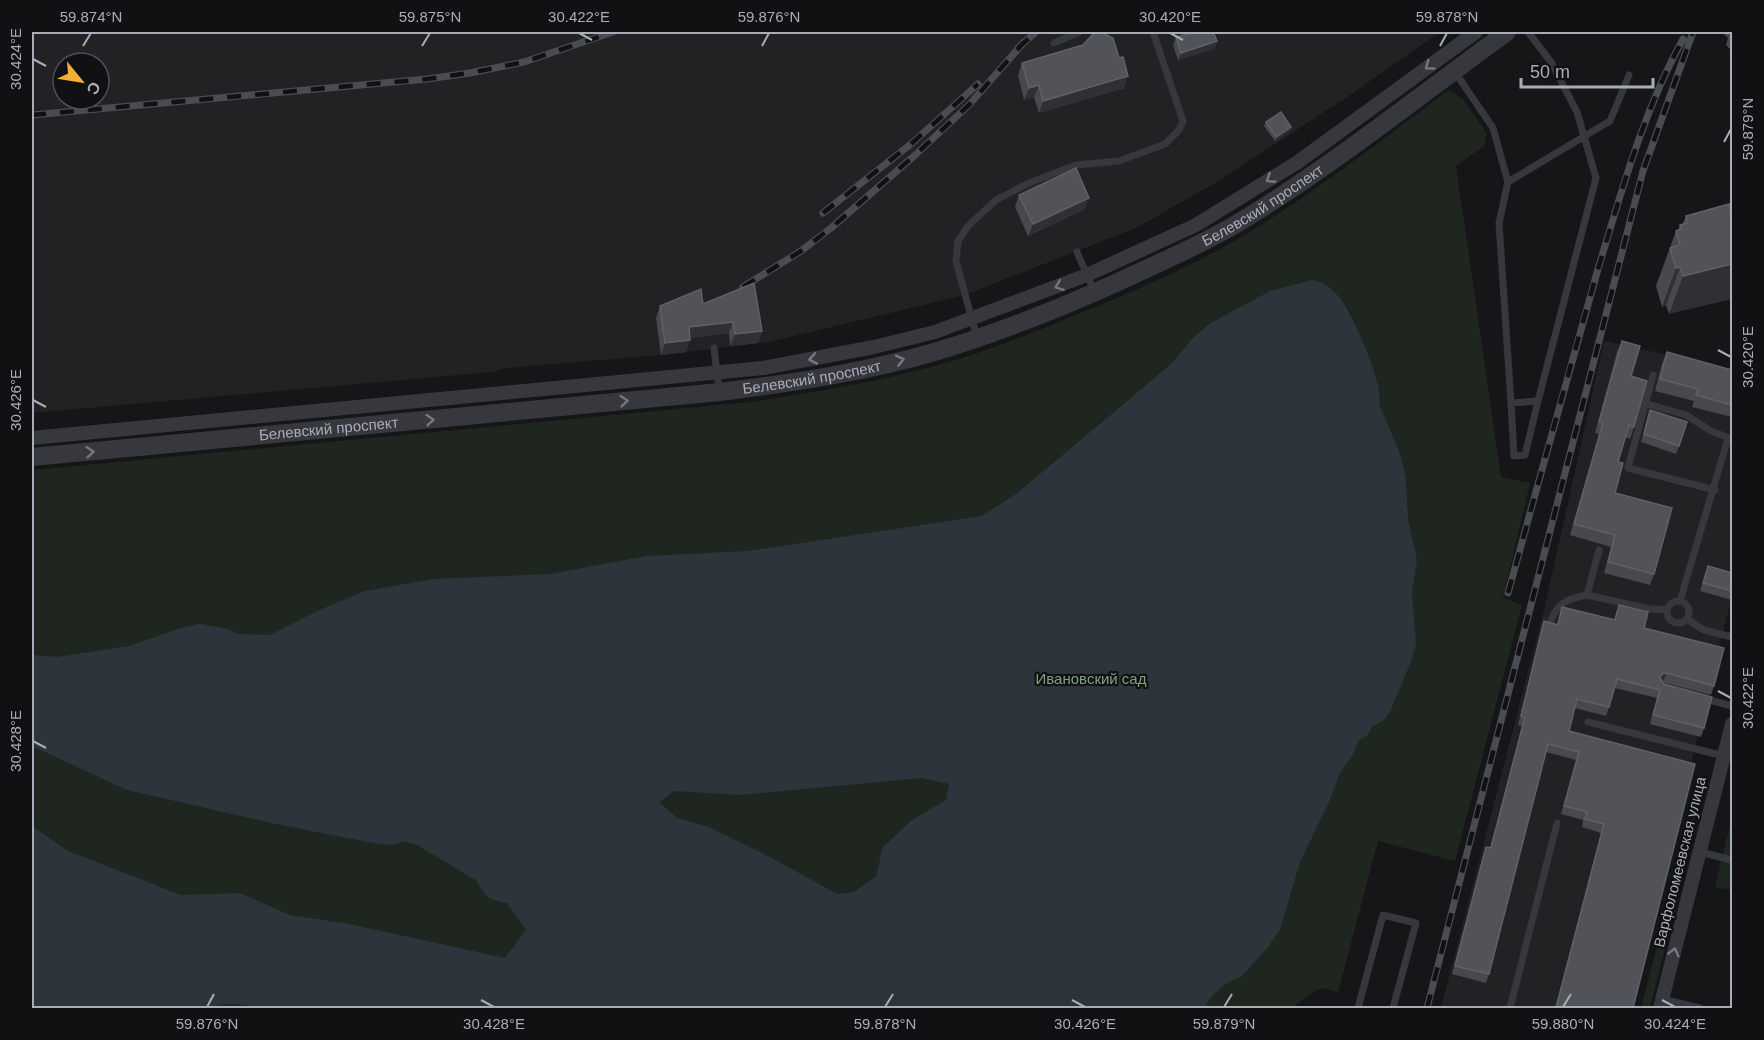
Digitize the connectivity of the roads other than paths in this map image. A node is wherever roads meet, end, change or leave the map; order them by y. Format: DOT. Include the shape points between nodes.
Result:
graph roads {
  1 [pos="1079,32"];
  2 [pos="1153,32"];
  3 [pos="1476,32"];
  4 [pos="1507,32"];
  5 [pos="1528,32"];
  6 [pos="1054,43"];
  7 [pos="1454,70"];
  8 [pos="1629,75"];
  9 [pos="1585,137"];
  10 [pos="1508,182"];
  11 [pos="1077,252"];
  12 [pos="1087,275"];
  13 [pos="1095,293"];
  14 [pos="972,320"];
  15 [pos="977,338"];
  16 [pos="714,348"];
  17 [pos="717,373"];
  18 [pos="1653,375"];
  19 [pos="720,392"];
  20 [pos="1538,401"];
  21 [pos="1511,403"];
  22 [pos="1647,404"];
  23 [pos="32,438"];
  24 [pos="1730,439"];
  25 [pos="32,457"];
  26 [pos="1714,490"];
  27 [pos="1599,550"];
  28 [pos="1587,594"];
  29 [pos="1680,602"];
  30 [pos="1667,610"];
  31 [pos="1687,619"];
  32 [pos="1549,627"];
  33 [pos="1732,637"];
  34 [pos="1696,695"];
  35 [pos="1732,706"];
  36 [pos="1588,723"];
  37 [pos="1732,724"];
  38 [pos="1724,756"];
  39 [pos="1557,823"];
  40 [pos="1700,852"];
  41 [pos="1732,860"];
  42 [pos="1661,1004"];
  43 [pos="1358,1008"];
  44 [pos="1394,1008"];
  45 [pos="1510,1008"];
  46 [pos="1700,1008"];
  1 -- 6 [label="lane"];
  2 -- 14 [label="lane" via="1183,121 1179,130 1165,144 1119,161 1076,165 996,200 958,241 956,261"];
  3 -- 12 [label="street, Белевский проспект, one-way" via="1298,162 1235,202 1196,225"];
  4 -- 7 [label="street, Белевский проспект"];
  5 -- 9 [label="lane" via="1568,92"];
  7 -- 10 [label="lane" via="1493,128"];
  7 -- 13 [label="street, Белевский проспект" via="1237,224"];
  8 -- 9 [label="lane" via="1610,120"];
  9 -- 10 [label="lane"];
  9 -- 20 [label="lane" via="1596,178"];
  10 -- 21 [label="lane" via="1499,223"];
  11 -- 12 [label="lane"];
  12 -- 13 [label="lane"];
  12 -- 14 [label="street, Белевский проспект, one-way"];
  13 -- 15 [label="street, Белевский проспект"];
  14 -- 15 [label="lane"];
  14 -- 17 [label="street, Белевский проспект, one-way" via="863,349"];
  19 -- 15 [label="street, Белевский проспект, one-way" via="873,366"];
  16 -- 17 [label="lane"];
  17 -- 19 [label="lane"];
  17 -- 23 [label="street, Белевский проспект"];
  18 -- 22 [label="lane"];
  25 -- 19 [label="street, Белевский проспект, one-way"];
  20 -- 21 [label="lane"];
  20 -- 21 [label="lane" via="1525,455 1514,456"];
  22 -- 24 [label="lane" via="1686,415"];
  22 -- 26 [label="lane" via="1628,468"];
  24 -- 26 [label="lane"];
  26 -- 29 [label="lane"];
  27 -- 28 [label="lane"];
  28 -- 30 [label="lane"];
  28 -- 32 [label="lane" via="1556,609"];
  29 -- 30 [label="lane" via="1672,603"];
  29 -- 31 [label="lane" via="1688,606"];
  30 -- 31 [label="lane" via="1676,623"];
  31 -- 33 [label="lane" via="1704,630"];
  34 -- 35 [label="lane"];
  36 -- 38 [label="lane"];
  37 -- 38 [label="street, Варфоломеевская улица"];
  38 -- 40 [label="street, Варфоломеевская улица"];
  39 -- 45 [label="lane"];
  40 -- 41 [label="lane"];
  42 -- 40 [label="street, Варфоломеевская улица, one-way"];
  42 -- 46 [label="lane"];
  43 -- 44 [label="lane" via="1383,915 1416,923"];
}
